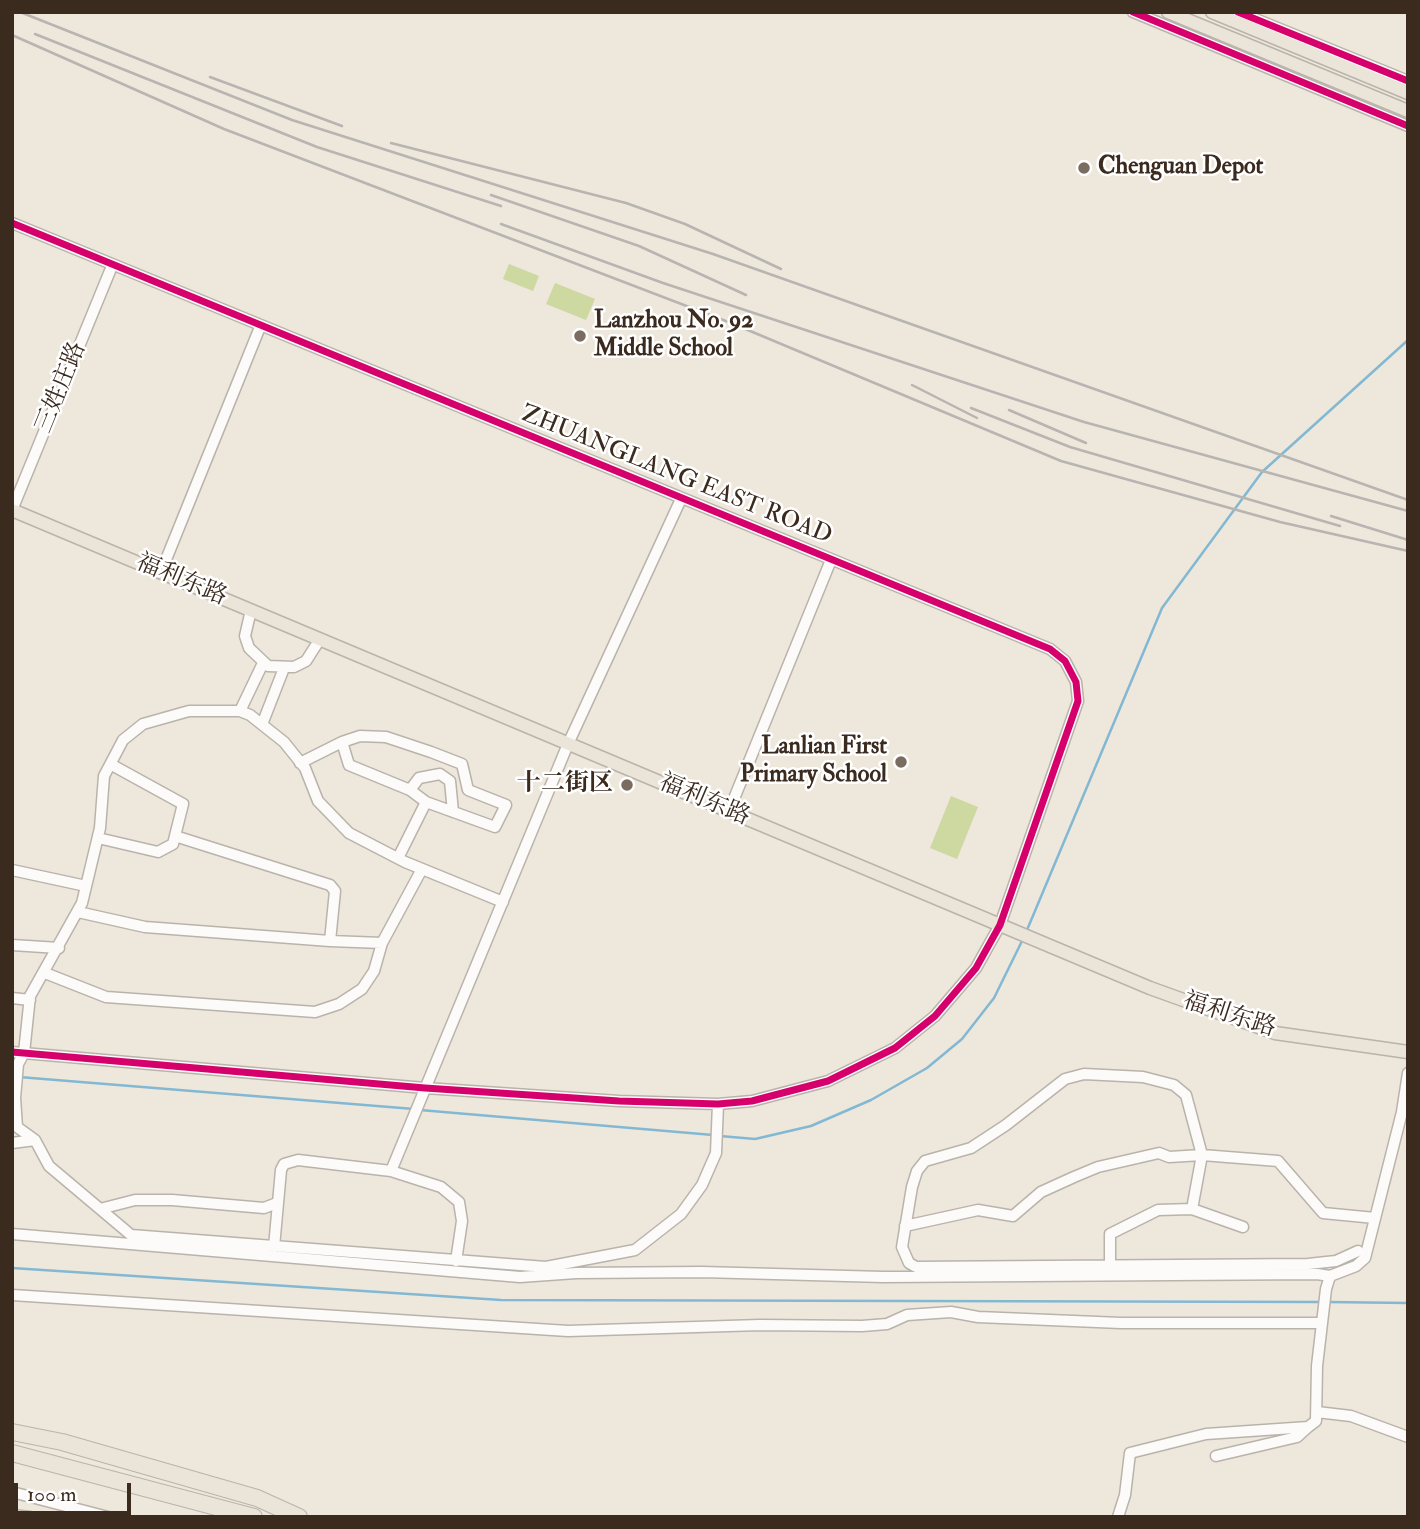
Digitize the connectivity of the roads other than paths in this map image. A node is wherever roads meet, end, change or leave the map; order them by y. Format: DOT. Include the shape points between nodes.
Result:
graph roads {
  1 [pos="1133,12"];
  2 [pos="1168,12"];
  3 [pos="1212,12"];
  4 [pos="1238,12"];
  5 [pos="1408,81"];
  6 [pos="1408,93"];
  7 [pos="1408,111"];
  8 [pos="1408,126"];
  9 [pos="12,223"];
  10 [pos="112,266"];
  11 [pos="260,327"];
  12 [pos="681,499"];
  13 [pos="12,510"];
  14 [pos="831,561"];
  15 [pos="161,572"];
  16 [pos="251,610"];
  17 [pos="320,639"];
  18 [pos="263,663"];
  19 [pos="284,668"];
  20 [pos="240,711"];
  21 [pos="263,722"];
  22 [pos="341,743"];
  23 [pos="568,744"];
  24 [pos="447,758"];
  25 [pos="300,763"];
  26 [pos="113,765"];
  27 [pos="440,774"];
  28 [pos="410,790"];
  29 [pos="426,802"];
  30 [pos="453,811"];
  31 [pos="729,811"];
  32 [pos="175,836"];
  33 [pos="98,838"];
  34 [pos="398,858"];
  35 [pos="422,869"];
  36 [pos="12,870"];
  37 [pos="86,886"];
  38 [pos="503,902"];
  39 [pos="78,912"];
  40 [pos="1004,926"];
  41 [pos="330,940"];
  42 [pos="382,943"];
  43 [pos="12,945"];
  44 [pos="59,948"];
  45 [pos="45,973"];
  46 [pos="12,998"];
  47 [pos="30,1000"];
  48 [pos="1408,1052"];
  49 [pos="18,1053"];
  50 [pos="1408,1073"];
  51 [pos="423,1092"];
  52 [pos="718,1104"];
  53 [pos="35,1140"];
  54 [pos="12,1143"];
  55 [pos="1202,1155"];
  56 [pos="391,1171"];
  57 [pos="277,1203"];
  58 [pos="100,1209"];
  59 [pos="1192,1209"];
  60 [pos="1375,1218"];
  61 [pos="905,1226"];
  62 [pos="1243,1227"];
  63 [pos="12,1234"];
  64 [pos="274,1247"];
  65 [pos="1358,1251"];
  66 [pos="456,1261"];
  67 [pos="1110,1266"];
  68 [pos="1330,1276"];
  69 [pos="12,1295"];
  70 [pos="1322,1318"];
  71 [pos="1317,1412"];
  72 [pos="1308,1427"];
  73 [pos="12,1432"];
  74 [pos="1408,1437"];
  75 [pos="12,1453"];
  76 [pos="1216,1456"];
  77 [pos="12,1492"];
  78 [pos="12,1515"];
  79 [pos="30,1517"];
  80 [pos="108,1517"];
  81 [pos="254,1517"];
  82 [pos="299,1517"];
  83 [pos="1118,1517"];
  1 -- 8 [label="street"];
  2 -- 7 [label="main road"];
  3 -- 6 [label="main road"];
  4 -- 5 [label="street"];
  9 -- 10 [label="street, ZHUANGLANG EAST ROAD"];
  10 -- 11 [label="street, ZHUANGLANG EAST ROAD"];
  10 -- 13 [label="street, 三姓庄路"];
  11 -- 12 [label="street, ZHUANGLANG EAST ROAD"];
  11 -- 15 [label="street"];
  12 -- 14 [label="street, ZHUANGLANG EAST ROAD"];
  12 -- 23 [label="street"];
  13 -- 15 [label="main road, 福利东路"];
  14 -- 31 [label="street, ZHUANGLANG EAST ROAD"];
  14 -- 40 [label="street, ZHUANGLANG EAST ROAD" via="1050,649 1065,661 1076,682 1078,701"];
  15 -- 16 [label="main road, 福利东路"];
  16 -- 17 [label="main road, 福利东路"];
  16 -- 18 [label="street" via="245,636"];
  17 -- 19 [label="street" via="306,661"];
  17 -- 23 [label="main road, 福利东路"];
  18 -- 19 [label="street"];
  18 -- 20 [label="street"];
  19 -- 21 [label="street"];
  20 -- 21 [label="street"];
  20 -- 26 [label="street" via="189,711 143,724 123,740"];
  21 -- 25 [label="street"];
  22 -- 24 [label="street" via="360,736 386,737"];
  22 -- 25 [label="street"];
  22 -- 28 [label="street" via="349,765"];
  23 -- 31 [label="main road, 福利东路"];
  23 -- 38 [label="street"];
  24 -- 27 [label="street"];
  24 -- 30 [label="street" via="462,764 468,790 506,805 495,827"];
  25 -- 34 [label="street" via="318,801 349,834"];
  26 -- 32 [label="street" via="183,804"];
  26 -- 33 [label="street" via="104,776"];
  27 -- 28 [label="street" via="419,778"];
  27 -- 30 [label="street" via="450,781"];
  28 -- 29 [label="street"];
  29 -- 30 [label="street"];
  29 -- 34 [label="street"];
  31 -- 40 [label="main road, 福利东路"];
  32 -- 33 [label="street" via="173,844 158,852"];
  32 -- 41 [label="street" via="330,885 335,891"];
  33 -- 37 [label="street"];
  34 -- 35 [label="street"];
  35 -- 38 [label="street"];
  35 -- 42 [label="street"];
  36 -- 37 [label="street"];
  37 -- 39 [label="street"];
  38 -- 51 [label="street"];
  39 -- 41 [label="street" via="145,927"];
  39 -- 44 [label="street"];
  40 -- 48 [label="main road, 福利东路" via="1150,988 1275,1033"];
  40 -- 52 [label="street, ZHUANGLANG EAST ROAD" via="935,1016 895,1048 828,1081 752,1101"];
  41 -- 42 [label="street"];
  42 -- 45 [label="street" via="374,971 362,989 340,1004 315,1012 106,996"];
  43 -- 44 [label="street"];
  44 -- 45 [label="street"];
  45 -- 47 [label="street"];
  46 -- 47 [label="street"];
  47 -- 49 [label="street"];
  49 -- 51 [label="street, ZHUANGLANG EAST ROAD"];
  49 -- 53 [label="street" via="17,1127"];
  50 -- 60 [label="street"];
  51 -- 52 [label="street, ZHUANGLANG EAST ROAD"];
  51 -- 56 [label="street"];
  52 -- 66 [label="street" via="716,1147 702,1185 681,1214 635,1250 546,1267"];
  53 -- 54 [label="street"];
  53 -- 58 [label="street" via="49,1166"];
  55 -- 59 [label="street"];
  55 -- 60 [label="street" via="1278,1161 1323,1213"];
  55 -- 61 [label="street" via="1153,1154 1098,1167 1041,1192 1013,1216 978,1210"];
  55 -- 61 [label="street" via="1186,1096 1174,1085 1143,1077 1084,1074 1065,1079 971,1148 925,1161 914,1179"];
  56 -- 57 [label="street" via="290,1161 281,1170"];
  56 -- 66 [label="street" via="441,1187 459,1202 462,1221"];
  57 -- 58 [label="street" via="264,1208 135,1200"];
  57 -- 64 [label="street"];
  58 -- 64 [label="street" via="131,1235"];
  59 -- 62 [label="street"];
  59 -- 67 [label="street" via="1158,1210 1110,1234"];
  60 -- 68 [label="street" via="1365,1258"];
  61 -- 67 [label="street" via="904,1254 916,1267"];
  63 -- 68 [label="street" via="520,1277 674,1272"];
  64 -- 66 [label="street"];
  65 -- 67 [label="street" via="1336,1261 1308,1264"];
  68 -- 70 [label="street"];
  69 -- 70 [label="street" via="568,1331 862,1326 887,1324 907,1315 951,1312 1121,1323"];
  70 -- 71 [label="street"];
  71 -- 72 [label="street" via="1317,1421"];
  71 -- 74 [label="street" via="1351,1416"];
  72 -- 76 [label="street" via="1297,1437"];
  72 -- 83 [label="street" via="1206,1434 1130,1453"];
  73 -- 82 [label="highway" via="257,1498"];
  75 -- 81 [label="highway"];
  77 -- 80 [label="street"];
  78 -- 79 [label="street"];
}
